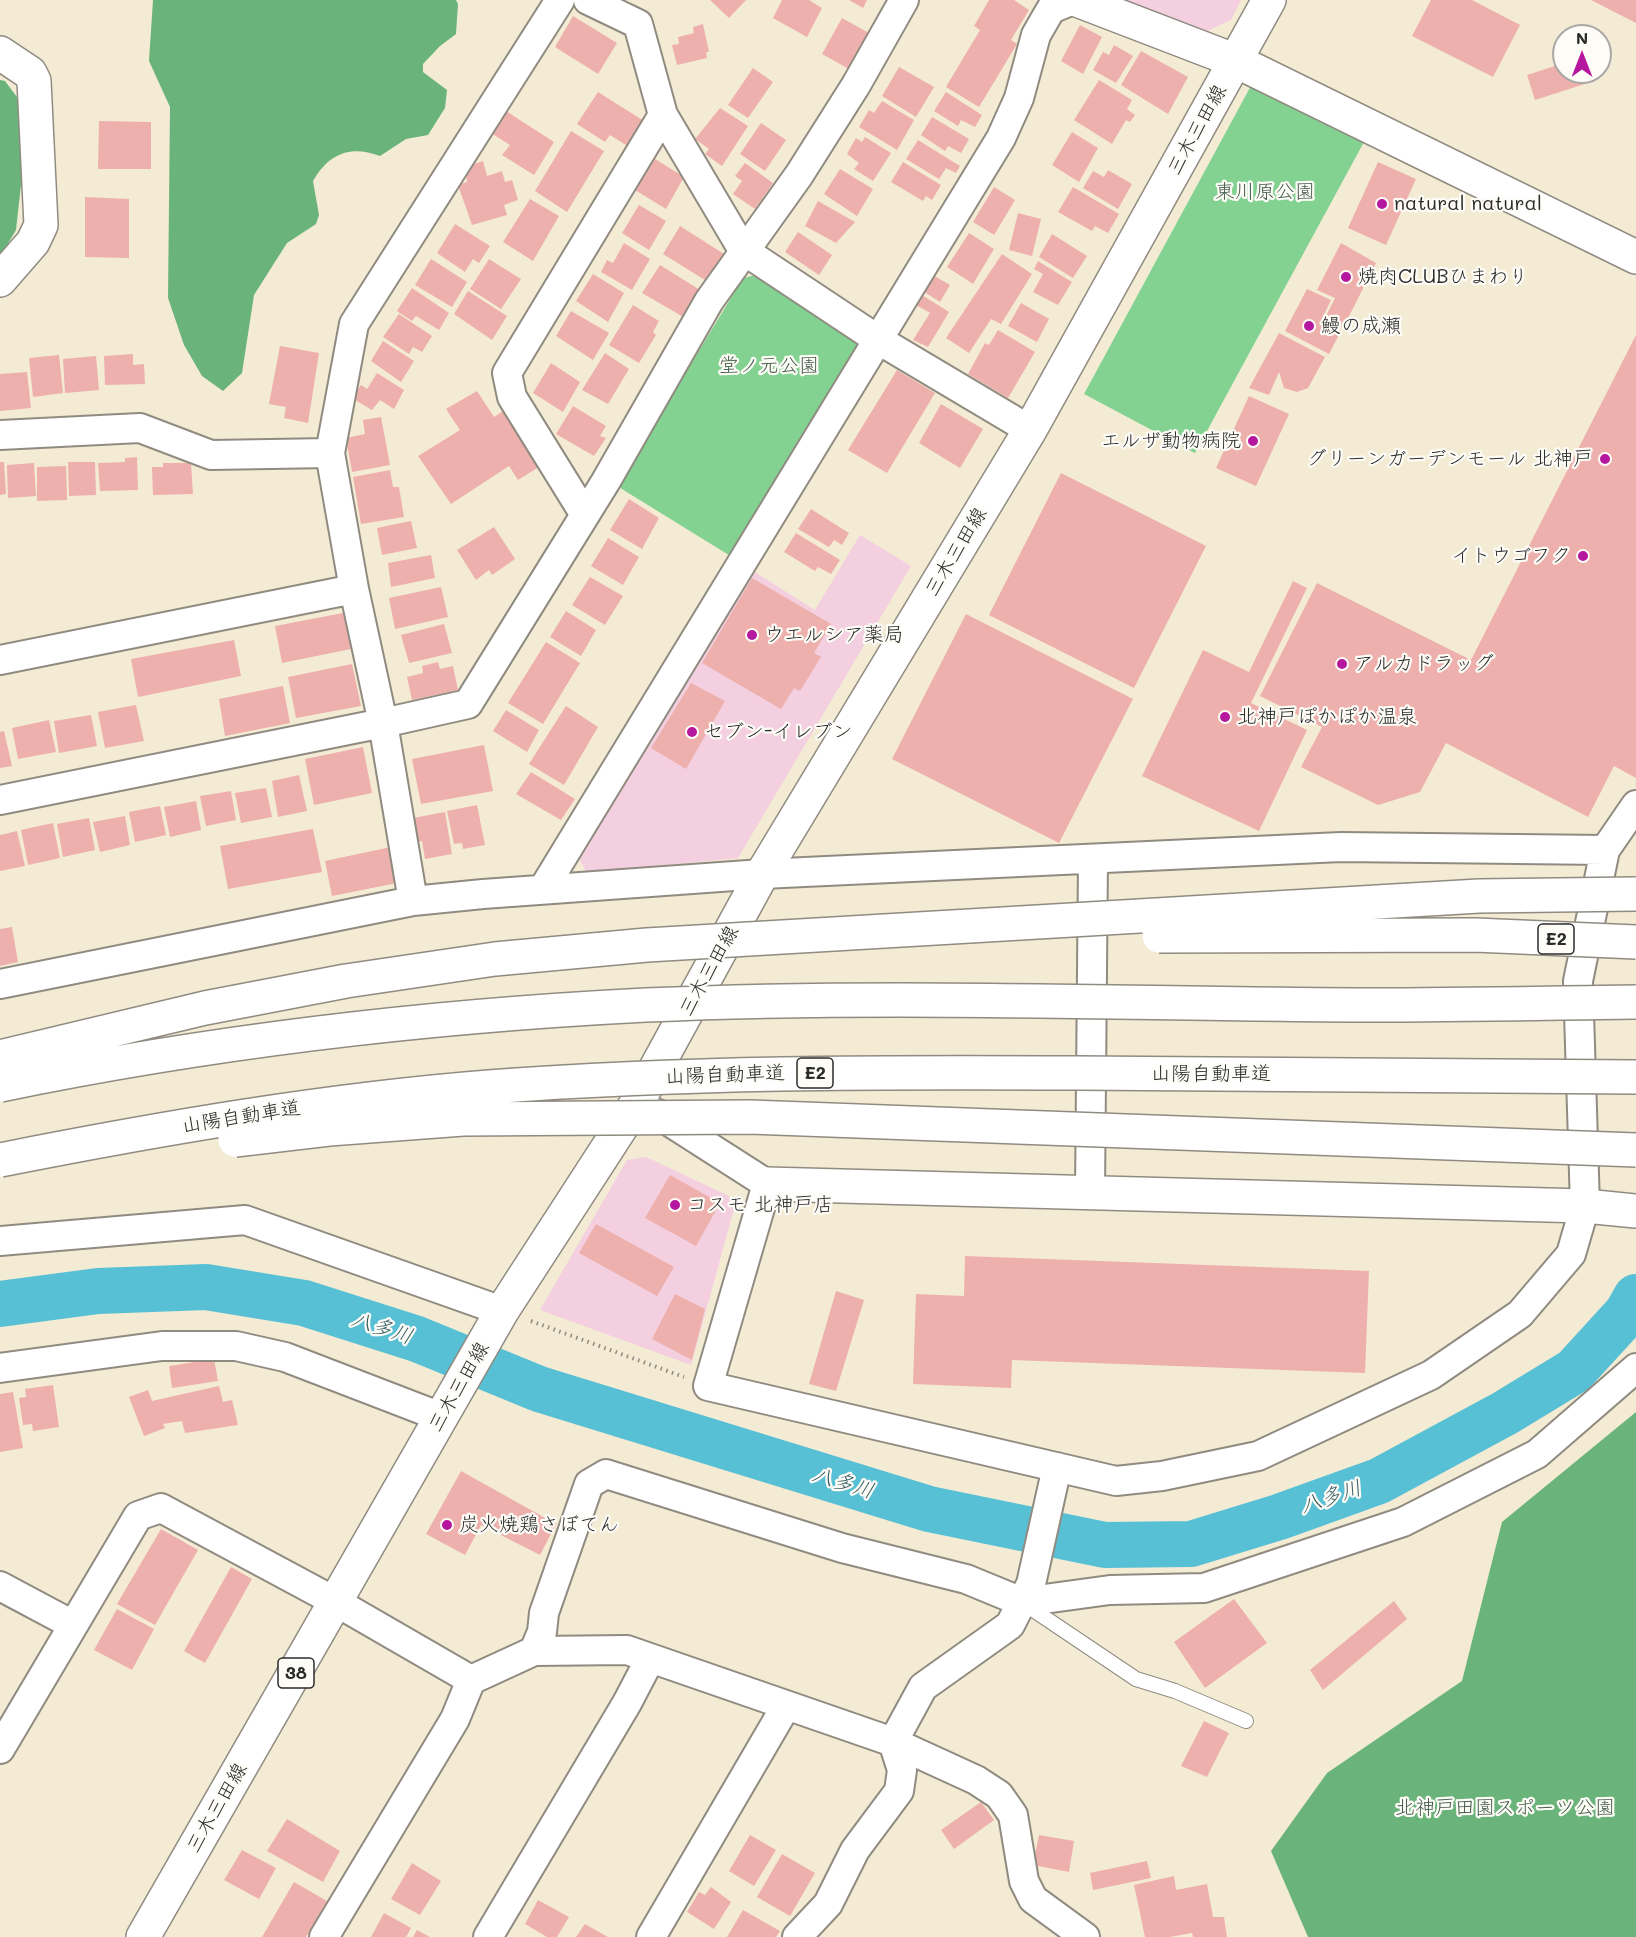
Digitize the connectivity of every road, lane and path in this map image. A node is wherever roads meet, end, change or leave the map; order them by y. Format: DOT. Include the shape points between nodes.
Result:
graph roads {
  1 [pos="560,0"];
  2 [pos="588,0"];
  3 [pos="904,0"];
  4 [pos="1072,0"];
  5 [pos="1077,0"];
  6 [pos="1269,0"];
  7 [pos="0,53"];
  8 [pos="1236,61"];
  9 [pos="663,115"];
  10 [pos="743,250"];
  11 [pos="1636,257"];
  12 [pos="0,280"];
  13 [pos="877,339"];
  14 [pos="1030,430"];
  15 [pos="0,435"];
  16 [pos="330,453"];
  17 [pos="585,514"];
  18 [pos="354,589"];
  19 [pos="0,660"];
  20 [pos="383,723"];
  21 [pos="0,800"];
  22 [pos="1636,805"];
  23 [pos="1605,850"];
  24 [pos="1093,860"];
  25 [pos="762,874"];
  26 [pos="543,889"];
  27 [pos="1636,894"];
  28 [pos="413,901"];
  29 [pos="815,937"];
  30 [pos="1636,942"];
  31 [pos="0,984"];
  32 [pos="1636,1002"];
  33 [pos="0,1057"];
  34 [pos="1636,1077"];
  35 [pos="0,1085"];
  36 [pos="638,1101"];
  37 [pos="1636,1150"];
  38 [pos="0,1160"];
  39 [pos="0,1176"];
  40 [pos="767,1184"];
  41 [pos="1090,1192"];
  42 [pos="1585,1206"];
  43 [pos="1636,1211"];
  44 [pos="0,1240"];
  45 [pos="499,1316"];
  46 [pos="0,1368"];
  47 [pos="1636,1368"];
  48 [pos="708,1386"];
  49 [pos="444,1412"];
  50 [pos="1055,1477"];
  51 [pos="0,1586"];
  52 [pos="1026,1593"];
  53 [pos="336,1602"];
  54 [pos="73,1625"];
  55 [pos="534,1651"];
  56 [pos="650,1659"];
  57 [pos="471,1680"];
  58 [pos="786,1706"];
  59 [pos="1246,1721"];
  60 [pos="893,1742"];
  61 [pos="0,1749"];
  62 [pos="143,1937"];
  63 [pos="324,1937"];
  64 [pos="488,1937"];
  65 [pos="651,1937"];
  66 [pos="796,1937"];
  67 [pos="1085,1937"];
  1 -- 16 [label="street" via="354,324"];
  2 -- 9 [label="street" via="638,24"];
  3 -- 10 [label="street" via="799,175"];
  4 -- 13 [label="street" via="1051,9 1036,35 1019,98 1001,138"];
  5 -- 8 [label="main road"];
  6 -- 8 [label="main road, 三木三田線 / 38"];
  7 -- 12 [label="main road" via="30,73 34,81 41,225 33,242"];
  8 -- 11 [label="main road"];
  8 -- 14 [label="main road, 三木三田線 / 38"];
  9 -- 10 [label="street"];
  9 -- 17 [label="street" via="507,373 512,397"];
  10 -- 13 [label="street"];
  10 -- 17 [label="street"];
  13 -- 14 [label="street"];
  13 -- 26 [label="street"];
  14 -- 25 [label="main road, 三木三田線 / 38"];
  15 -- 16 [label="street" via="140,428 211,455"];
  16 -- 18 [label="street"];
  17 -- 20 [label="street" via="468,704"];
  18 -- 19 [label="street"];
  18 -- 20 [label="street"];
  20 -- 21 [label="street"];
  20 -- 28 [label="street"];
  22 -- 23 [label="street"];
  23 -- 24 [label="street" via="1341,847"];
  23 -- 42 [label="street" via="1578,981"];
  24 -- 25 [label="street"];
  24 -- 41 [label="street"];
  25 -- 26 [label="street"];
  25 -- 36 [label="main road, 三木三田線 / 38"];
  26 -- 28 [label="street"];
  27 -- 29 [label="main road, bridge" via="1479,896"];
  28 -- 31 [label="street"];
  29 -- 30 [label="main road, E2, bridge" via="1475,935"];
  29 -- 33 [label="main road, E2, bridge" via="647,945 495,959 346,981 205,1008"];
  32 -- 35 [label="main road, bridge" via="1371,1005 977,999 645,1005 344,1030 197,1049"];
  34 -- 38 [label="main road, 山陽自動車道 / E2, bridge" via="878,1072 664,1077 489,1087 321,1105 153,1130"];
  36 -- 40 [label="street"];
  36 -- 45 [label="main road, 三木三田線 / 38"];
  37 -- 39 [label="main road, bridge" via="909,1122 600,1116 463,1119 329,1129 158,1149"];
  40 -- 41 [label="main road"];
  40 -- 48 [label="street"];
  41 -- 42 [label="main road"];
  42 -- 43 [label="main road"];
  42 -- 50 [label="street" via="1571,1254 1520,1314 1431,1375 1258,1456 1162,1476 1116,1481"];
  44 -- 45 [label="street" via="245,1220"];
  45 -- 48 [label="path"];
  45 -- 49 [label="main road, 三木三田線 / 38"];
  46 -- 49 [label="street" via="162,1346 236,1346 285,1358"];
  47 -- 52 [label="street" via="1537,1454 1403,1522 1204,1588"];
  48 -- 50 [label="street"];
  49 -- 53 [label="main road, 三木三田線 / 38"];
  50 -- 52 [label="street"];
  51 -- 54 [label="street"];
  52 -- 55 [label="street" via="842,1548 606,1474 589,1484"];
  52 -- 59 [label="lane" via="1136,1679"];
  52 -- 60 [label="street" via="1010,1625 923,1687"];
  53 -- 54 [label="street" via="161,1508 138,1516"];
  53 -- 57 [label="street"];
  53 -- 62 [label="main road, 三木三田線 / 38"];
  54 -- 61 [label="street"];
  55 -- 56 [label="street" via="627,1650"];
  55 -- 57 [label="street"];
  56 -- 58 [label="street"];
  56 -- 64 [label="street"];
  57 -- 63 [label="street" via="455,1719"];
  58 -- 60 [label="street"];
  58 -- 65 [label="street"];
  60 -- 66 [label="street" via="902,1770 899,1791 855,1850 828,1904"];
  60 -- 67 [label="street" via="976,1780 999,1796 1013,1815 1024,1881 1034,1899"];
}
